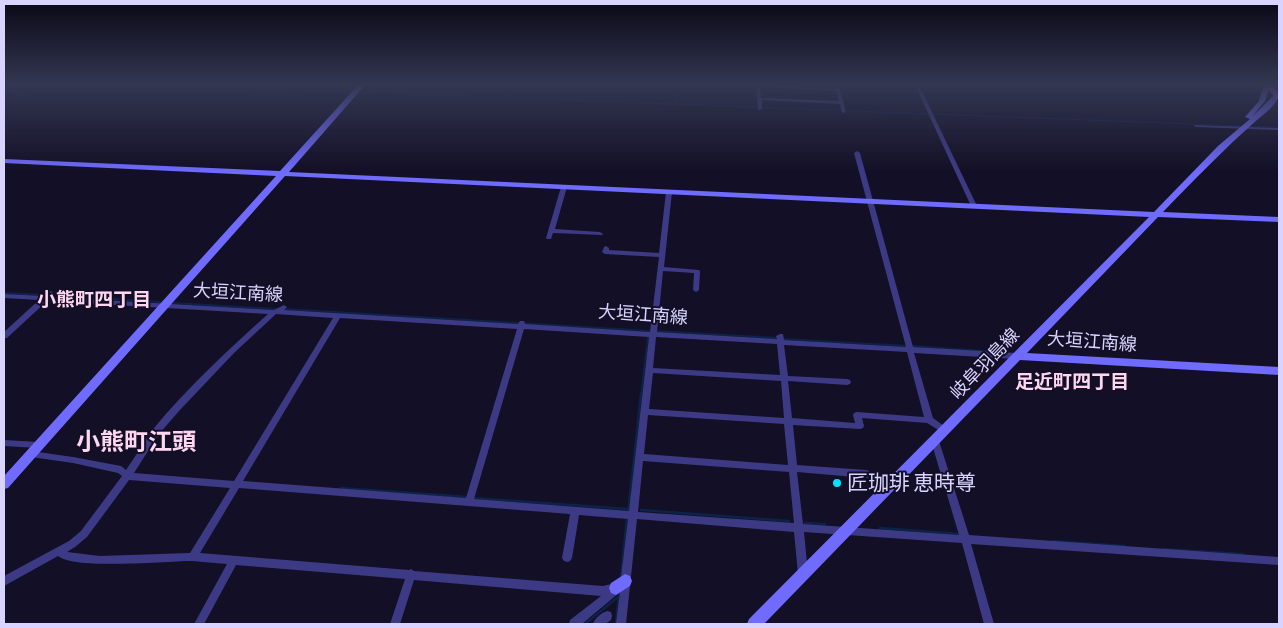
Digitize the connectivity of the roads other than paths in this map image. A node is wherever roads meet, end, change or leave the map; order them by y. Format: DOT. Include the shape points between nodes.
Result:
graph roads {
  1 [pos="336,114"];
  2 [pos="931,114"];
  3 [pos="1250,114"];
  4 [pos="1258,114"];
  5 [pos="1196,126"];
  6 [pos="1242,128"];
  7 [pos="1279,129"];
  8 [pos="857,153"];
  9 [pos="4,161"];
  10 [pos="283,174"];
  11 [pos="564,187"];
  12 [pos="669,192"];
  13 [pos="870,201"];
  14 [pos="974,206"];
  15 [pos="1157,215"];
  16 [pos="1279,220"];
  17 [pos="551,231"];
  18 [pos="600,234"];
  19 [pos="549,238"];
  20 [pos="606,248"];
  21 [pos="662,255"];
  22 [pos="660,269"];
  23 [pos="696,290"];
  24 [pos="4,296"];
  25 [pos="47,296"];
  26 [pos="163,306"];
  27 [pos="280,310"];
  28 [pos="338,316"];
  29 [pos="522,324"];
  30 [pos="653,332"];
  31 [pos="4,336"];
  32 [pos="781,339"];
  33 [pos="909,347"];
  34 [pos="1016,356"];
  35 [pos="649,370"];
  36 [pos="1279,371"];
  37 [pos="784,378"];
  38 [pos="847,382"];
  39 [pos="644,412"];
  40 [pos="929,420"];
  41 [pos="788,421"];
  42 [pos="945,431"];
  43 [pos="935,441"];
  44 [pos="4,443"];
  45 [pos="34,450"];
  46 [pos="639,457"];
  47 [pos="793,469"];
  48 [pos="866,474"];
  49 [pos="128,476"];
  50 [pos="4,484"];
  51 [pos="236,484"];
  52 [pos="469,502"];
  53 [pos="575,510"];
  54 [pos="633,514"];
  55 [pos="799,528"];
  56 [pos="848,530"];
  57 [pos="964,536"];
  58 [pos="59,551"];
  59 [pos="193,557"];
  60 [pos="567,558"];
  61 [pos="234,560"];
  62 [pos="1279,561"];
  63 [pos="411,574"];
  64 [pos="803,575"];
  65 [pos="4,581"];
  66 [pos="621,585"];
  67 [pos="607,616"];
  68 [pos="199,624"];
  69 [pos="394,624"];
  70 [pos="574,624"];
  71 [pos="598,624"];
  72 [pos="621,624"];
  73 [pos="754,624"];
  74 [pos="988,624"];
  1 -- 10 [label="street"];
  2 -- 14 [label="street"];
  3 -- 6 [label="street, 岐阜羽島線"];
  4 -- 6 [label="street, 岐阜羽島線"];
  5 -- 6 [label="street"];
  6 -- 7 [label="street"];
  6 -- 15 [label="street, 岐阜羽島線"];
  8 -- 13 [label="street"];
  9 -- 10 [label="street"];
  10 -- 11 [label="street"];
  10 -- 26 [label="street"];
  11 -- 12 [label="street"];
  11 -- 17 [label="street"];
  12 -- 13 [label="street"];
  12 -- 21 [label="street"];
  13 -- 14 [label="street"];
  13 -- 33 [label="street"];
  14 -- 15 [label="street"];
  15 -- 16 [label="street"];
  15 -- 34 [label="street, 岐阜羽島線"];
  17 -- 18 [label="street"];
  17 -- 19 [label="street"];
  20 -- 21 [label="street" via="604,252"];
  21 -- 22 [label="street"];
  22 -- 23 [label="street" via="697,271"];
  22 -- 30 [label="street"];
  24 -- 25 [label="street, 大垣江南線"];
  25 -- 26 [label="street, 大垣江南線"];
  25 -- 31 [label="street"];
  26 -- 27 [label="street, 大垣江南線"];
  26 -- 45 [label="street"];
  27 -- 28 [label="street, 大垣江南線"];
  27 -- 49 [label="street" via="202,380 156,432"];
  28 -- 29 [label="street, 大垣江南線"];
  28 -- 51 [label="street"];
  29 -- 30 [label="street, 大垣江南線"];
  29 -- 52 [label="street"];
  30 -- 32 [label="street, 大垣江南線"];
  30 -- 35 [label="street"];
  32 -- 33 [label="street, 大垣江南線"];
  32 -- 37 [label="street"];
  33 -- 34 [label="street, 大垣江南線"];
  33 -- 40 [label="street"];
  34 -- 36 [label="street, 大垣江南線"];
  34 -- 42 [label="street, 岐阜羽島線"];
  35 -- 37 [label="street"];
  35 -- 39 [label="street"];
  37 -- 38 [label="street"];
  37 -- 41 [label="street"];
  39 -- 41 [label="street"];
  39 -- 46 [label="street"];
  40 -- 41 [label="street" via="857,415 860,426"];
  40 -- 42 [label="street"];
  41 -- 47 [label="street"];
  42 -- 43 [label="street, 岐阜羽島線"];
  43 -- 56 [label="street, 岐阜羽島線"];
  43 -- 57 [label="street"];
  44 -- 45 [label="street"];
  45 -- 49 [label="street" via="121,470"];
  45 -- 50 [label="street"];
  46 -- 47 [label="street"];
  46 -- 54 [label="street"];
  47 -- 48 [label="street"];
  47 -- 55 [label="street"];
  49 -- 51 [label="street"];
  49 -- 58 [label="street" via="84,534"];
  51 -- 52 [label="street"];
  51 -- 59 [label="street"];
  52 -- 53 [label="street"];
  53 -- 54 [label="street"];
  53 -- 60 [label="street"];
  54 -- 55 [label="street"];
  54 -- 66 [label="street"];
  55 -- 56 [label="street"];
  55 -- 64 [label="street"];
  56 -- 57 [label="street"];
  56 -- 64 [label="street, 岐阜羽島線"];
  57 -- 62 [label="street"];
  57 -- 74 [label="street"];
  58 -- 59 [label="street" via="65,556 100,560"];
  58 -- 65 [label="street"];
  59 -- 61 [label="street"];
  61 -- 63 [label="street"];
  61 -- 68 [label="street"];
  63 -- 66 [label="street" via="603,591"];
  63 -- 69 [label="street"];
  64 -- 73 [label="street, 岐阜羽島線"];
  66 -- 70 [label="street"];
  66 -- 72 [label="street"];
  67 -- 71 [label="street"];
}
